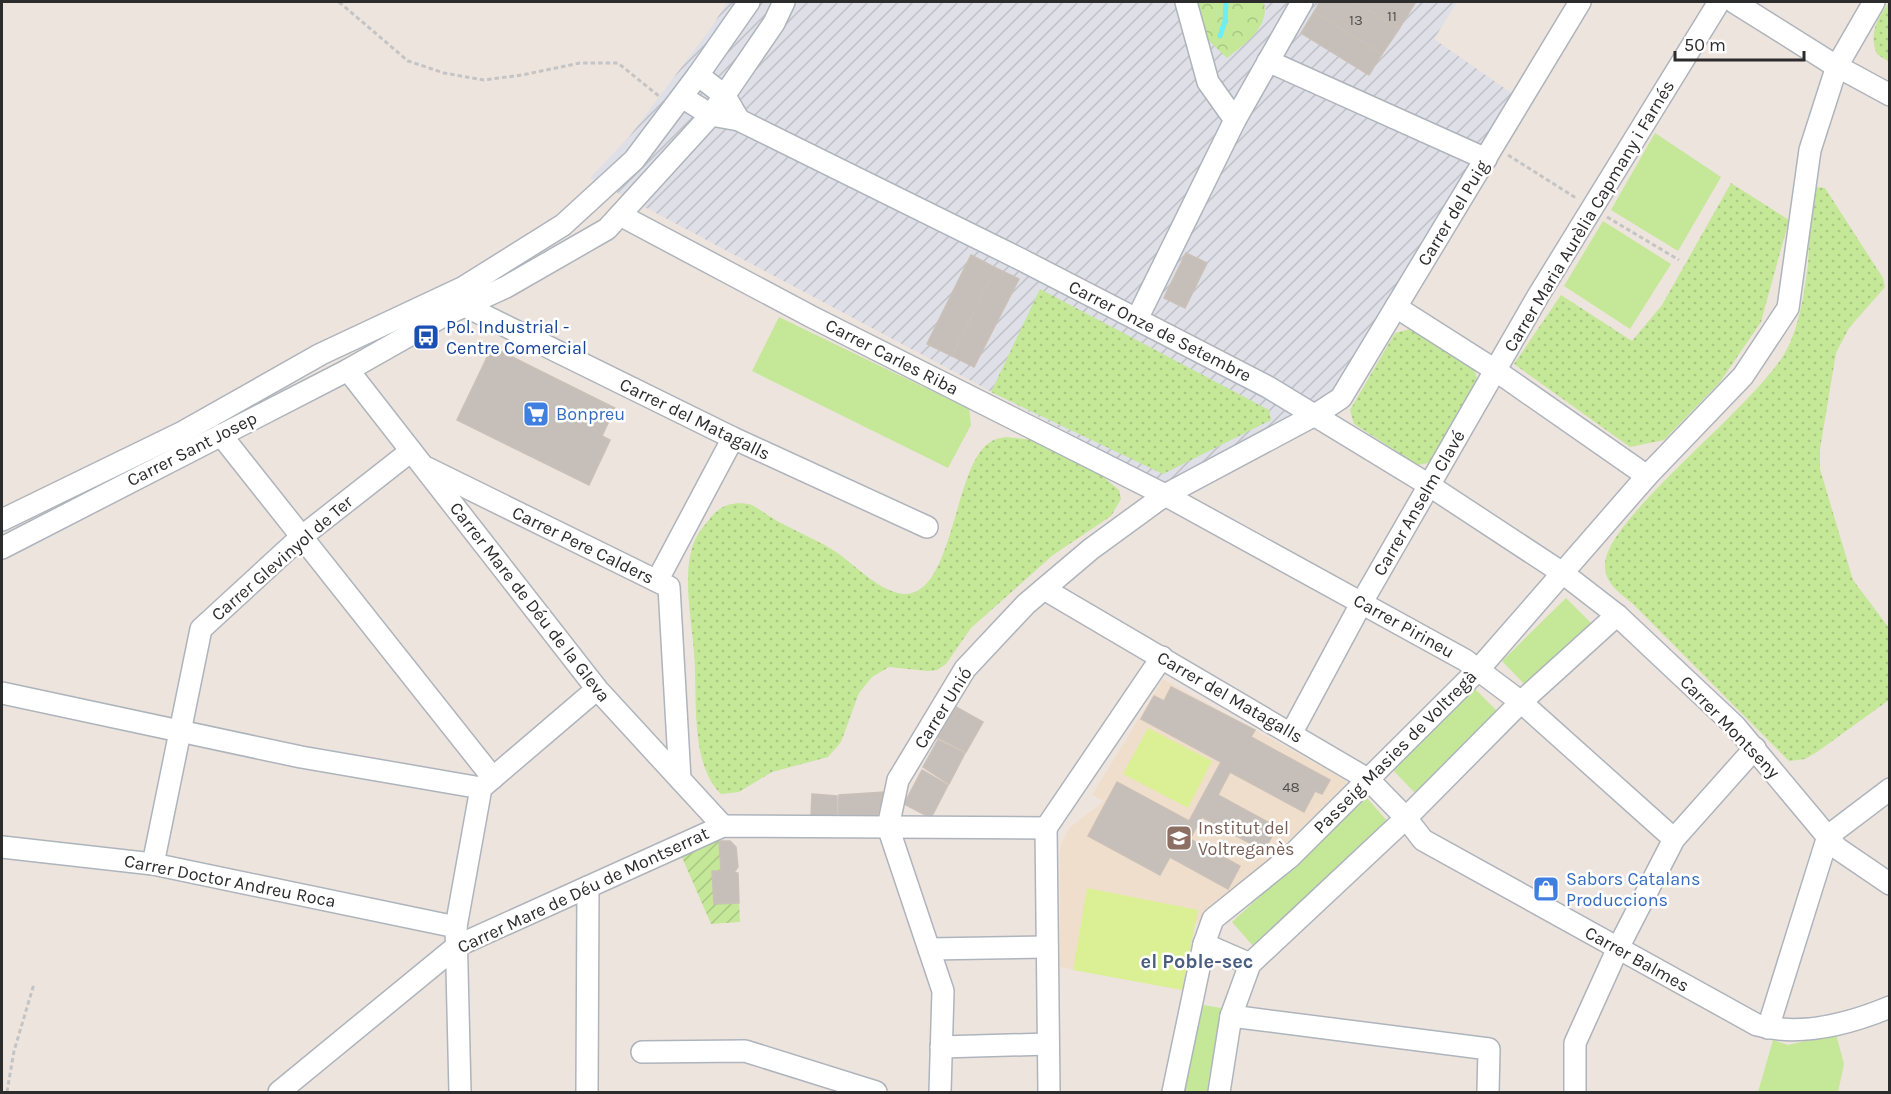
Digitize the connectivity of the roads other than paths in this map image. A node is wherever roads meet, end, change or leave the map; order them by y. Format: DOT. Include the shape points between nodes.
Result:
graph roads {
  1 [pos="749,2"];
  2 [pos="784,2"];
  3 [pos="1186,2"];
  4 [pos="1302,2"];
  5 [pos="1580,2"];
  6 [pos="1719,2"];
  7 [pos="1734,2"];
  8 [pos="1874,2"];
  9 [pos="1268,61"];
  10 [pos="1837,66"];
  11 [pos="698,75"];
  12 [pos="1890,95"];
  13 [pos="724,96"];
  14 [pos="678,102"];
  15 [pos="711,115"];
  16 [pos="739,120"];
  17 [pos="1235,120"];
  18 [pos="1486,159"];
  19 [pos="620,215"];
  20 [pos="465,306"];
  21 [pos="1396,307"];
  22 [pos="1137,319"];
  23 [pos="383,350"];
  24 [pos="348,370"];
  25 [pos="1496,370"];
  26 [pos="1315,415"];
  27 [pos="183,432"];
  28 [pos="221,435"];
  29 [pos="733,438"];
  30 [pos="416,458"];
  31 [pos="1647,476"];
  32 [pos="1430,485"];
  33 [pos="1165,495"];
  34 [pos="2,520"];
  35 [pos="927,527"];
  36 [pos="300,538"];
  37 [pos="2,548"];
  38 [pos="1564,574"];
  39 [pos="657,581"];
  40 [pos="1044,589"];
  41 [pos="1362,602"];
  42 [pos="1617,615"];
  43 [pos="1162,657"];
  44 [pos="1478,670"];
  45 [pos="597,689"];
  46 [pos="2,693"];
  47 [pos="1521,702"];
  48 [pos="179,731"];
  49 [pos="1292,732"];
  50 [pos="1755,748"];
  51 [pos="680,779"];
  52 [pos="1369,780"];
  53 [pos="487,783"];
  54 [pos="1890,789"];
  55 [pos="1406,818"];
  56 [pos="723,826"];
  57 [pos="888,827"];
  58 [pos="1046,828"];
  59 [pos="1828,836"];
  60 [pos="1674,839"];
  61 [pos="2,847"];
  62 [pos="153,864"];
  63 [pos="1890,884"];
  64 [pos="588,887"];
  65 [pos="456,937"];
  66 [pos="1204,944"];
  67 [pos="1047,946"];
  68 [pos="1618,948"];
  69 [pos="929,949"];
  70 [pos="1250,964"];
  71 [pos="1890,1007"];
  72 [pos="1231,1016"];
  73 [pos="1768,1028"];
  74 [pos="1048,1044"];
  75 [pos="941,1047"];
  76 [pos="642,1052"];
  77 [pos="279,1092"];
  78 [pos="460,1092"];
  79 [pos="587,1092"];
  80 [pos="876,1092"];
  81 [pos="940,1092"];
  82 [pos="1049,1092"];
  83 [pos="1173,1092"];
  84 [pos="1220,1092"];
  85 [pos="1488,1092"];
  86 [pos="1575,1092"];
  1 -- 11 [label="street"];
  2 -- 13 [label="street, Carrer Sant Josep"];
  3 -- 17 [label="street" via="1208,82"];
  4 -- 9 [label="street"];
  5 -- 18 [label="street, Carrer del Puig"];
  6 -- 25 [label="street, Carrer Maria Aurèlia Capmany i Farnés"];
  7 -- 10 [label="street"];
  8 -- 10 [label="street, Passeig Masies de Voltregà"];
  9 -- 17 [label="street"];
  9 -- 18 [label="street"];
  10 -- 12 [label="street"];
  10 -- 31 [label="street, Passeig Masies de Voltregà" via="1810,150 1788,308 1743,376"];
  11 -- 13 [label="street"];
  11 -- 14 [label="street"];
  13 -- 15 [label="street, Carrer Sant Josep"];
  13 -- 16 [label="street"];
  14 -- 15 [label="street"];
  14 -- 27 [label="street" via="634,160 563,225 464,287 321,354"];
  15 -- 16 [label="street"];
  15 -- 19 [label="street, Carrer Sant Josep"];
  16 -- 22 [label="street, Carrer Onze de Setembre"];
  17 -- 22 [label="street"];
  18 -- 21 [label="street, Carrer del Puig"];
  19 -- 20 [label="street, Carrer Sant Josep" via="607,230"];
  19 -- 33 [label="street, Carrer Carles Riba"];
  20 -- 23 [label="street, Carrer Sant Josep"];
  20 -- 29 [label="street, Carrer del Matagalls"];
  21 -- 25 [label="street"];
  21 -- 26 [label="street, Carrer del Puig" via="1341,398"];
  22 -- 26 [label="street, Carrer Onze de Setembre"];
  23 -- 24 [label="street, Carrer Sant Josep"];
  23 -- 27 [label="street, Carrer Sant Josep" via="340,361 205,428"];
  24 -- 28 [label="street, Carrer Sant Josep"];
  24 -- 30 [label="street, Carrer Mare de Déu de la Gleva"];
  25 -- 31 [label="street"];
  25 -- 32 [label="street, Carrer Anselm Clavé"];
  26 -- 32 [label="street, Carrer Onze de Setembre"];
  26 -- 33 [label="street, Carrer Unió"];
  27 -- 34 [label="street"];
  28 -- 36 [label="street"];
  28 -- 37 [label="street, Carrer Sant Josep"];
  29 -- 35 [label="street, Carrer del Matagalls"];
  29 -- 39 [label="street"];
  30 -- 36 [label="street, Carrer Glevinyol de Ter"];
  30 -- 39 [label="street, Carrer Pere Calders"];
  30 -- 45 [label="street, Carrer Mare de Déu de la Gleva"];
  31 -- 38 [label="street, Passeig Masies de Voltregà"];
  32 -- 38 [label="street, Carrer Onze de Setembre"];
  32 -- 41 [label="street, Carrer Anselm Clavé"];
  33 -- 40 [label="street, Carrer Unió"];
  33 -- 41 [label="street, Carrer Pirineu"];
  36 -- 48 [label="street, Carrer Glevinyol de Ter" via="201,629"];
  36 -- 53 [label="street"];
  38 -- 42 [label="street, Carrer Montseny"];
  38 -- 44 [label="street, Passeig Masies de Voltregà"];
  39 -- 51 [label="street, Carrer Pere Calders" via="669,587"];
  40 -- 43 [label="street, Carrer del Matagalls"];
  40 -- 57 [label="street, Carrer Unió" via="965,669 898,780"];
  41 -- 44 [label="street, Carrer Pirineu"];
  41 -- 49 [label="street, Carrer Anselm Clavé"];
  42 -- 47 [label="street"];
  42 -- 50 [label="street, Carrer Montseny"];
  43 -- 49 [label="street, Carrer del Matagalls"];
  43 -- 58 [label="street"];
  44 -- 47 [label="street, Carrer Pirineu"];
  44 -- 52 [label="street, Passeig Masies de Voltregà"];
  45 -- 51 [label="street, Carrer Mare de Déu de la Gleva"];
  45 -- 53 [label="street"];
  46 -- 48 [label="street"];
  47 -- 55 [label="street"];
  47 -- 60 [label="street, Carrer Pirineu"];
  48 -- 53 [label="street" via="300,757"];
  48 -- 62 [label="street, Carrer Glevinyol de Ter"];
  49 -- 52 [label="street, Carrer del Matagalls"];
  50 -- 59 [label="street, Carrer Montseny"];
  50 -- 60 [label="street"];
  51 -- 56 [label="street, Carrer Mare de Déu de la Gleva"];
  52 -- 55 [label="street, Carrer del Matagalls"];
  52 -- 66 [label="street, Passeig Masies de Voltregà" via="1290,858 1214,919"];
  53 -- 65 [label="street"];
  54 -- 59 [label="street"];
  55 -- 68 [label="street, Carrer Balmes" via="1423,840"];
  55 -- 70 [label="street"];
  56 -- 57 [label="street, Carrer Mare de Déu de Montserrat"];
  56 -- 64 [label="street, Carrer Mare de Déu de Montserrat"];
  57 -- 58 [label="street, Carrer Mare de Déu de Montserrat"];
  57 -- 69 [label="street"];
  58 -- 67 [label="street"];
  59 -- 63 [label="street, Carrer Montseny" via="1837,849"];
  59 -- 73 [label="street"];
  60 -- 68 [label="street"];
  61 -- 62 [label="street, Carrer Doctor Andreu Roca"];
  62 -- 65 [label="street, Carrer Doctor Andreu Roca"];
  64 -- 65 [label="street, Carrer Mare de Déu de Montserrat"];
  64 -- 79 [label="street"];
  65 -- 77 [label="street, Carrer Mare de Déu de Montserrat"];
  65 -- 78 [label="street"];
  66 -- 70 [label="street"];
  66 -- 83 [label="street, Passeig Masies de Voltregà"];
  67 -- 69 [label="street"];
  67 -- 74 [label="street"];
  68 -- 73 [label="street, Carrer Balmes"];
  68 -- 86 [label="street" via="1575,1043"];
  69 -- 75 [label="street" via="943,991"];
  70 -- 72 [label="street"];
  71 -- 73 [label="street, Carrer Balmes" via="1828,1027 1778,1031"];
  72 -- 84 [label="street"];
  72 -- 85 [label="street" via="1489,1049"];
  74 -- 75 [label="street"];
  74 -- 82 [label="street"];
  75 -- 81 [label="street"];
  76 -- 80 [label="street" via="745,1051"];
}
